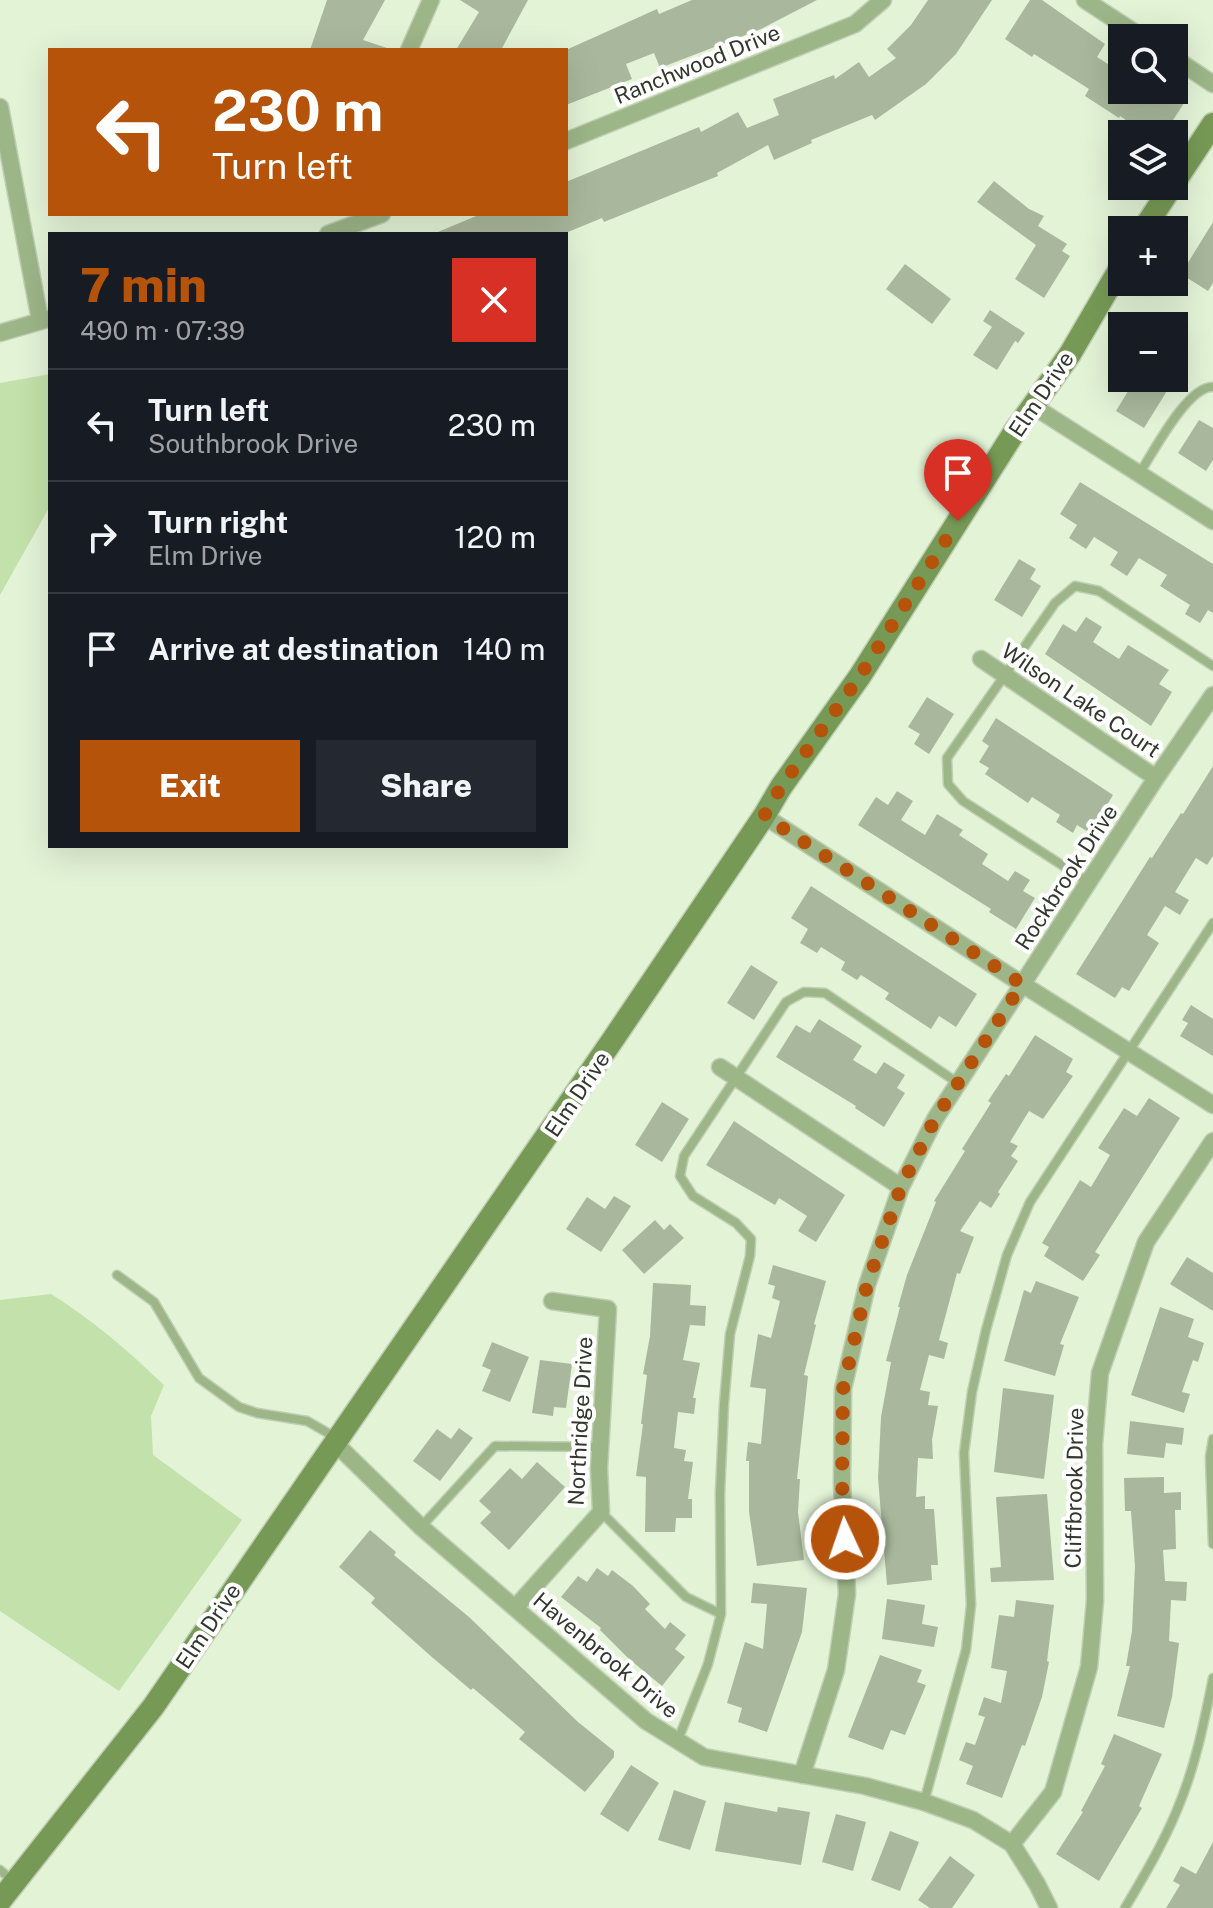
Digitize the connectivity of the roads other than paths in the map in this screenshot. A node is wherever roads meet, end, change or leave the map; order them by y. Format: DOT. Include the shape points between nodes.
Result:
graph roads {
  1 [pos="431,0"];
  2 [pos="883,0"];
  3 [pos="1085,0"];
  4 [pos="1122,24"];
  5 [pos="410,48"];
  6 [pos="1188,67"];
  7 [pos="1213,84"];
  8 [pos="0,107"];
  9 [pos="1213,124"];
  10 [pos="568,140"];
  11 [pos="1188,162"];
  12 [pos="377,216"];
  13 [pos="333,232"];
  14 [pos="1108,289"];
  15 [pos="45,319"];
  16 [pos="0,333"];
  17 [pos="1213,387"];
  18 [pos="1033,406"];
  19 [pos="1139,474"];
  20 [pos="1213,521"];
  21 [pos="981,659"];
  22 [pos="1213,666"];
  23 [pos="1005,675"];
  24 [pos="1213,695"];
  25 [pos="1156,778"];
  26 [pos="764,816"];
  27 [pos="1088,882"];
  28 [pos="1213,923"];
  29 [pos="1022,984"];
  30 [pos="1127,1051"];
  31 [pos="720,1067"];
  32 [pos="736,1077"];
  33 [pos="958,1083"];
  34 [pos="1213,1105"];
  35 [pos="1213,1141"];
  36 [pos="901,1187"];
  37 [pos="117,1275"];
  38 [pos="552,1301"];
  39 [pos="1213,1439"];
  40 [pos="335,1443"];
  41 [pos="600,1447"];
  42 [pos="601,1512"];
  43 [pos="421,1527"];
  44 [pos="1213,1544"];
  45 [pos="515,1608"];
  46 [pos="721,1614"];
  47 [pos="1213,1678"];
  48 [pos="678,1741"];
  49 [pos="802,1775"];
  50 [pos="924,1802"];
  51 [pos="1012,1844"];
  52 [pos="7,1876"];
  53 [pos="0,1901"];
  54 [pos="1049,1908"];
  55 [pos="1125,1908"];
  1 -- 5 [label="street"];
  2 -- 10 [label="street, Ranchwood Drive" via="855,24"];
  3 -- 4 [label="street"];
  6 -- 7 [label="street"];
  8 -- 15 [label="street"];
  9 -- 11 [label="street"];
  12 -- 13 [label="street"];
  14 -- 18 [label="street, Elm Drive"];
  15 -- 16 [label="street"];
  17 -- 19 [label="lane" via="1205,386 1189,398"];
  18 -- 19 [label="street"];
  18 -- 26 [label="street, Elm Drive"];
  19 -- 20 [label="street"];
  21 -- 23 [label="street, Wilson Lake Court"];
  22 -- 23 [label="lane" via="1099,591 1075,586 1055,603"];
  23 -- 25 [label="street, Wilson Lake Court"];
  23 -- 27 [label="lane" via="947,758 948,784 963,801"];
  24 -- 25 [label="street, Rockbrook Drive"];
  25 -- 27 [label="street, Rockbrook Drive"];
  26 -- 29 [label="street"];
  26 -- 40 [label="street, Elm Drive"];
  27 -- 29 [label="street, Rockbrook Drive"];
  28 -- 30 [label="lane"];
  29 -- 30 [label="street"];
  29 -- 33 [label="street, Rockbrook Drive"];
  30 -- 34 [label="street"];
  30 -- 50 [label="lane" via="1030,1202 1007,1255 986,1330 964,1453 971,1605 966,1650"];
  31 -- 32 [label="street"];
  32 -- 33 [label="lane" via="786,1002 804,992 825,993"];
  32 -- 36 [label="street"];
  32 -- 46 [label="lane" via="684,1156 680,1176 693,1196 751,1239 730,1334 724,1404"];
  33 -- 36 [label="street, Rockbrook Drive"];
  35 -- 51 [label="street, Cliffbrook Drive" via="1146,1242 1100,1373 1089,1667 1053,1792"];
  36 -- 49 [label="street, Rockbrook Drive" via="867,1285 843,1389 847,1594 836,1670"];
  37 -- 40 [label="lane" via="154,1302 191,1369 211,1387 250,1411 319,1426"];
  38 -- 41 [label="street, Northridge Drive" via="608,1309"];
  39 -- 44 [label="lane"];
  40 -- 43 [label="street, Havenbrook Drive"];
  40 -- 52 [label="street, Elm Drive" via="153,1707"];
  41 -- 42 [label="street, Northridge Drive"];
  41 -- 43 [label="lane" via="495,1446"];
  42 -- 45 [label="street, Northridge Drive"];
  42 -- 46 [label="lane" via="686,1597"];
  43 -- 45 [label="street, Havenbrook Drive"];
  45 -- 48 [label="street, Havenbrook Drive" via="646,1721"];
  46 -- 48 [label="lane"];
  47 -- 55 [label="lane" via="1177,1809"];
  48 -- 49 [label="street, Havenbrook Drive" via="704,1757"];
  49 -- 50 [label="street, Havenbrook Drive"];
  50 -- 51 [label="street, Havenbrook Drive" via="973,1820"];
  51 -- 54 [label="street, Havenbrook Drive"];
  52 -- 53 [label="street, Elm Drive"];
}
